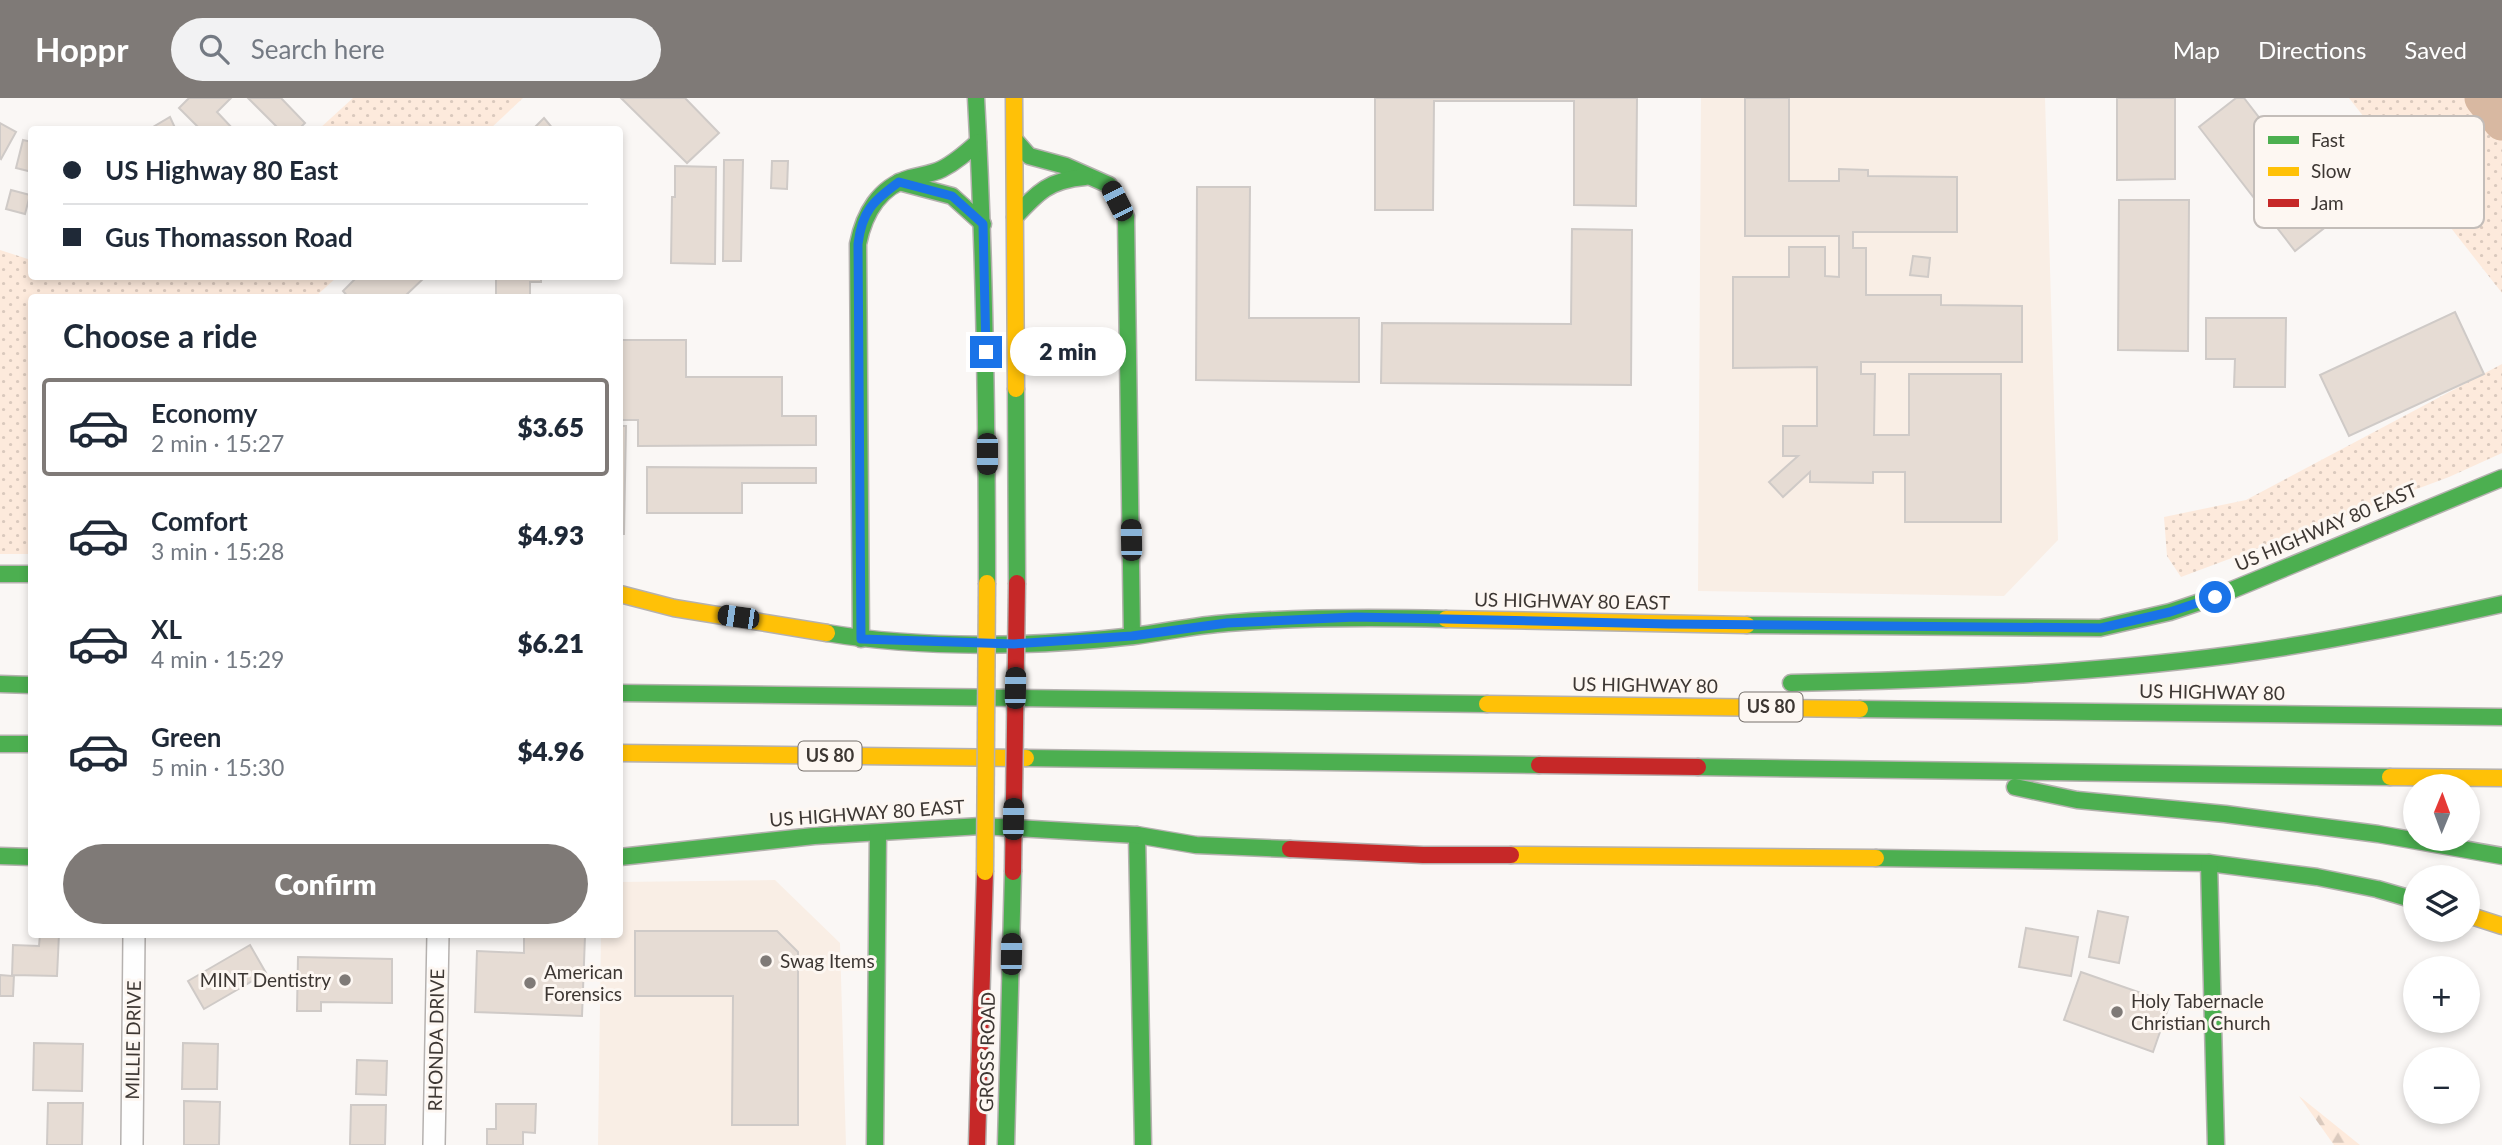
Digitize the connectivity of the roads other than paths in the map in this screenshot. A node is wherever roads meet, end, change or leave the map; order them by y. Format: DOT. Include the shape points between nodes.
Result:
graph roads {
  1 [pos="976,98"];
  2 [pos="1014,98"];
  3 [pos="1015,141"];
  4 [pos="978,142"];
  5 [pos="1092,176"];
  6 [pos="899,182"];
  7 [pos="1016,217"];
  8 [pos="983,224"];
  9 [pos="2502,478"];
  10 [pos="0,574"];
  11 [pos="28,574"];
  12 [pos="623,595"];
  13 [pos="2502,604"];
  14 [pos="1132,636"];
  15 [pos="861,639"];
  16 [pos="0,684"];
  17 [pos="1779,684"];
  18 [pos="28,685"];
  19 [pos="1648,690"];
  20 [pos="623,693"];
  21 [pos="1545,704"];
  22 [pos="2502,710"];
  23 [pos="2459,716"];
  24 [pos="2502,717"];
  25 [pos="0,744"];
  26 [pos="28,744"];
  27 [pos="623,753"];
  28 [pos="1937,770"];
  29 [pos="2502,778"];
  30 [pos="878,833"];
  31 [pos="1137,835"];
  32 [pos="0,856"];
  33 [pos="2502,856"];
  34 [pos="28,857"];
  35 [pos="623,857"];
  36 [pos="2209,863"];
  37 [pos="2403,897"];
  38 [pos="2480,919"];
  39 [pos="2502,926"];
  40 [pos="134,938"];
  41 [pos="438,938"];
  42 [pos="132,1145"];
  43 [pos="434,1145"];
  44 [pos="875,1145"];
  45 [pos="977,1145"];
  46 [pos="1006,1145"];
  47 [pos="1143,1145"];
  48 [pos="2217,1145"];
  1 -- 4 [label="main road, GROSS ROAD"];
  2 -- 3 [label="main road, GROSS ROAD"];
  3 -- 5 [label="main road" via="1029,156"];
  3 -- 7 [label="main road, GROSS ROAD"];
  4 -- 6 [label="main road" via="953,163"];
  4 -- 8 [label="main road, GROSS ROAD"];
  5 -- 7 [label="main road" via="1049,183"];
  5 -- 14 [label="main road" via="1109,185 1126,217"];
  6 -- 8 [label="main road" via="952,196"];
  6 -- 15 [label="main road" via="866,212 858,244"];
  7 -- 46 [label="main road, GROSS ROAD, bridge" via="1017,583"];
  8 -- 45 [label="main road, GROSS ROAD, bridge" via="987,583"];
  9 -- 14 [label="main road, US HIGHWAY 80 EAST" via="2215,597 2101,628 1355,617 1227,623"];
  10 -- 11 [label="main road"];
  12 -- 15 [label="main road, US HIGHWAY 80 EAST" via="674,608"];
  13 -- 17 [label="main road" via="2328,640 2166,662 1991,676"];
  14 -- 15 [label="main road, US HIGHWAY 80 EAST" via="1014,644"];
  16 -- 18 [label="main road"];
  19 -- 21 [label="main road"];
  20 -- 21 [label="main road, US HIGHWAY 80 / US 80"];
  21 -- 23 [label="main road, US HIGHWAY 80 / US 80"];
  22 -- 23 [label="main road"];
  23 -- 24 [label="main road, US HIGHWAY 80 / US 80"];
  25 -- 26 [label="main road"];
  27 -- 28 [label="main road, US 80"];
  28 -- 29 [label="main road, US 80"];
  28 -- 33 [label="main road" via="2077,800 2238,815"];
  30 -- 31 [label="main road, US HIGHWAY 80 EAST" via="981,826"];
  30 -- 35 [label="main road, US HIGHWAY 80 EAST"];
  30 -- 44 [label="main road"];
  31 -- 36 [label="main road, US HIGHWAY 80 EAST" via="1196,845 1423,855"];
  31 -- 47 [label="main road"];
  32 -- 34 [label="main road"];
  36 -- 37 [label="main road, US HIGHWAY 80 EAST" via="2317,877"];
  36 -- 48 [label="main road"];
  38 -- 39 [label="main road"];
  40 -- 42 [label="street, MILLIE DRIVE"];
  41 -- 43 [label="street, RHONDA DRIVE"];
}
